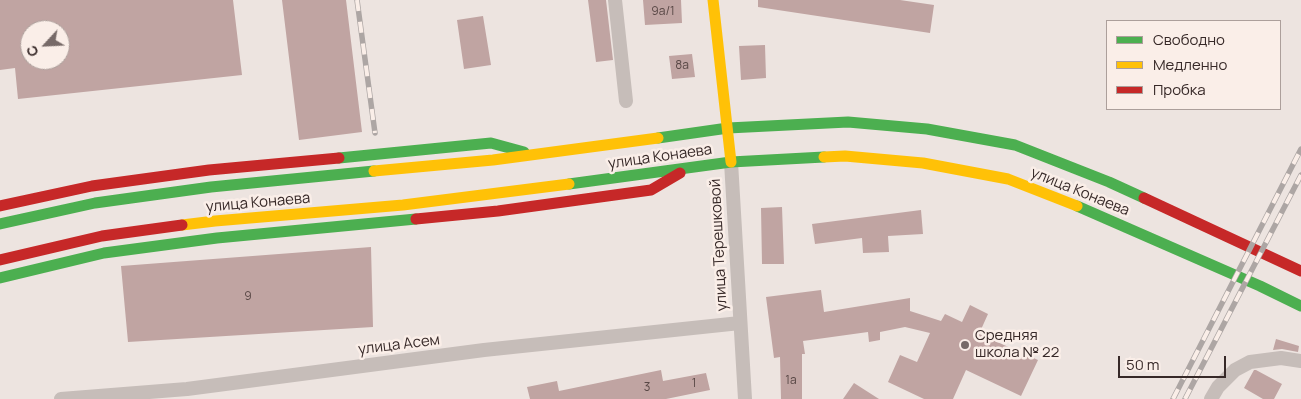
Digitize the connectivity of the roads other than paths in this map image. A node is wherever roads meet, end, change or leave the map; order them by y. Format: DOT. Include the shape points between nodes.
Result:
graph roads {
  1 [pos="615,0"];
  2 [pos="713,0"];
  3 [pos="626,100"];
  4 [pos="728,128"];
  5 [pos="533,154"];
  6 [pos="731,162"];
  7 [pos="690,168"];
  8 [pos="0,206"];
  9 [pos="0,224"];
  10 [pos="0,260"];
  11 [pos="1301,272"];
  12 [pos="0,278"];
  13 [pos="1301,306"];
  14 [pos="740,323"];
  15 [pos="1301,362"];
  16 [pos="1215,393"];
  17 [pos="188,394"];
  18 [pos="61,399"];
  19 [pos="745,399"];
  1 -- 3 [label="street"];
  2 -- 4 [label="main road, улица Терешковой"];
  4 -- 5 [label="main road, улица Конаева"];
  4 -- 6 [label="main road, улица Терешковой"];
  4 -- 11 [label="main road, улица Конаева" via="848,122 927,129 1015,145 1109,182"];
  5 -- 8 [label="main road" via="491,143 219,169 92,186"];
  5 -- 9 [label="main road, улица Конаева" via="211,187 95,203"];
  6 -- 7 [label="main road, улица Конаева"];
  6 -- 13 [label="main road, улица Конаева" via="845,156 924,163 1008,179 1107,218"];
  6 -- 14 [label="street, улица Терешковой"];
  7 -- 10 [label="main road, улица Конаева" via="496,194 215,221 102,236"];
  7 -- 12 [label="main road" via="650,190 498,211 217,238 104,253"];
  14 -- 17 [label="street, улица Асем" via="484,350"];
  14 -- 19 [label="street, улица Терешковой"];
  15 -- 16 [label="street" via="1281,358 1250,362 1235,370"];
  17 -- 18 [label="street, улица Асем"];
}
